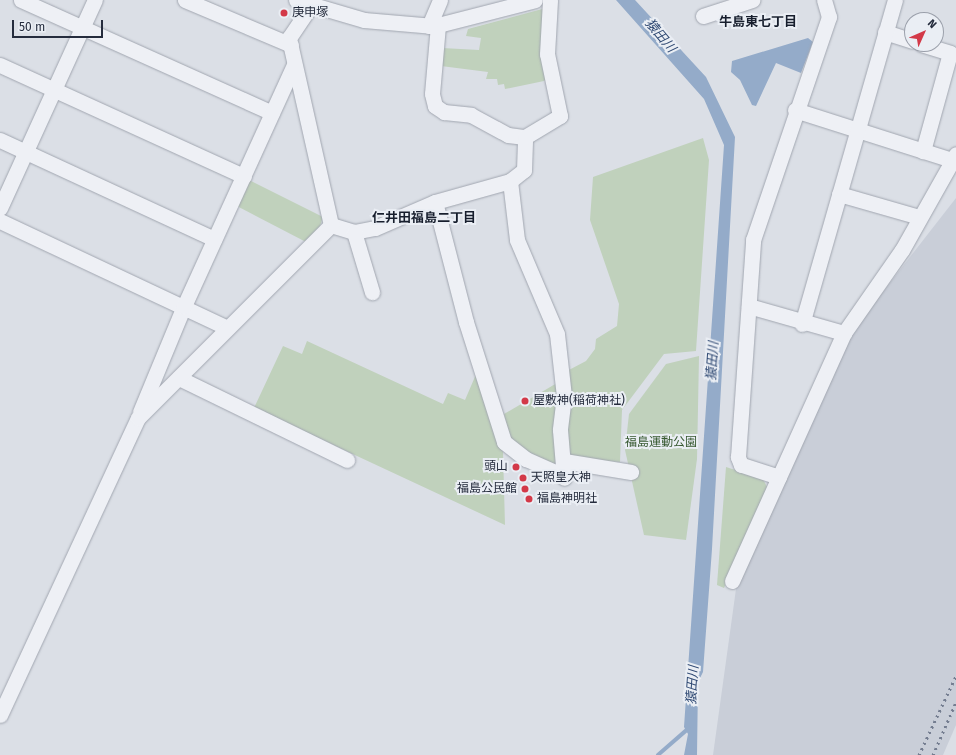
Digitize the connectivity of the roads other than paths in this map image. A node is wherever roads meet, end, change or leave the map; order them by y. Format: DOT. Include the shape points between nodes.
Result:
graph roads {
  1 [pos="21,0"];
  2 [pos="95,0"];
  3 [pos="185,0"];
  4 [pos="296,0"];
  5 [pos="440,0"];
  6 [pos="535,0"];
  7 [pos="550,0"];
  8 [pos="752,0"];
  9 [pos="824,0"];
  10 [pos="895,0"];
  11 [pos="514,2"];
  12 [pos="310,7"];
  13 [pos="703,16"];
  14 [pos="433,25"];
  15 [pos="82,28"];
  16 [pos="885,32"];
  17 [pos="904,38"];
  18 [pos="291,45"];
  19 [pos="944,52"];
  20 [pos="0,65"];
  21 [pos="294,65"];
  22 [pos="54,89"];
  23 [pos="795,110"];
  24 [pos="272,113"];
  25 [pos="857,130"];
  26 [pos="525,137"];
  27 [pos="0,140"];
  28 [pos="923,151"];
  29 [pos="26,152"];
  30 [pos="954,157"];
  31 [pos="244,176"];
  32 [pos="510,182"];
  33 [pos="839,194"];
  34 [pos="435,202"];
  35 [pos="0,208"];
  36 [pos="919,217"];
  37 [pos="0,221"];
  38 [pos="331,224"];
  39 [pos="354,232"];
  40 [pos="214,239"];
  41 [pos="372,292"];
  42 [pos="184,306"];
  43 [pos="749,306"];
  44 [pos="802,324"];
  45 [pos="226,328"];
  46 [pos="844,333"];
  47 [pos="179,378"];
  48 [pos="138,418"];
  49 [pos="346,460"];
  50 [pos="563,470"];
  51 [pos="631,472"];
  52 [pos="778,477"];
  53 [pos="732,581"];
  54 [pos="0,715"];
  1 -- 15 [label="street"];
  2 -- 15 [label="street"];
  3 -- 18 [label="street"];
  4 -- 12 [label="street"];
  5 -- 14 [label="street"];
  6 -- 11 [label="street"];
  7 -- 26 [label="street" via="547,54 560,116"];
  8 -- 13 [label="street"];
  9 -- 23 [label="street" via="829,17"];
  10 -- 16 [label="street"];
  11 -- 14 [label="street"];
  12 -- 14 [label="street" via="364,20"];
  12 -- 18 [label="street" via="290,38"];
  14 -- 26 [label="street" via="432,94 435,106 444,112 471,115 508,135"];
  15 -- 22 [label="street"];
  15 -- 24 [label="street"];
  16 -- 17 [label="street"];
  16 -- 25 [label="street"];
  18 -- 21 [label="street"];
  19 -- 28 [label="street" via="950,54"];
  20 -- 22 [label="street"];
  21 -- 24 [label="street"];
  21 -- 38 [label="street"];
  22 -- 29 [label="street"];
  22 -- 31 [label="street"];
  23 -- 25 [label="street"];
  23 -- 43 [label="street" via="753,240"];
  24 -- 31 [label="street"];
  25 -- 28 [label="street"];
  25 -- 33 [label="street"];
  26 -- 32 [label="street" via="524,170"];
  27 -- 29 [label="street"];
  28 -- 30 [label="street"];
  29 -- 35 [label="street"];
  29 -- 40 [label="street"];
  30 -- 36 [label="street"];
  31 -- 40 [label="street"];
  32 -- 34 [label="street"];
  32 -- 50 [label="street" via="517,240 557,334 564,396 560,430"];
  33 -- 36 [label="street"];
  33 -- 44 [label="street"];
  34 -- 39 [label="street" via="375,228"];
  34 -- 50 [label="street" via="466,322 504,442 526,459 555,472"];
  36 -- 46 [label="street" via="902,250"];
  37 -- 42 [label="street"];
  38 -- 39 [label="street"];
  38 -- 45 [label="street"];
  39 -- 41 [label="street"];
  40 -- 42 [label="street"];
  42 -- 45 [label="street"];
  42 -- 48 [label="street"];
  43 -- 44 [label="street"];
  43 -- 52 [label="street" via="738,457 741,466"];
  44 -- 46 [label="street"];
  45 -- 47 [label="street"];
  46 -- 52 [label="street"];
  47 -- 48 [label="street"];
  47 -- 49 [label="street"];
  48 -- 54 [label="street"];
  50 -- 51 [label="street"];
  52 -- 53 [label="street"];
}
